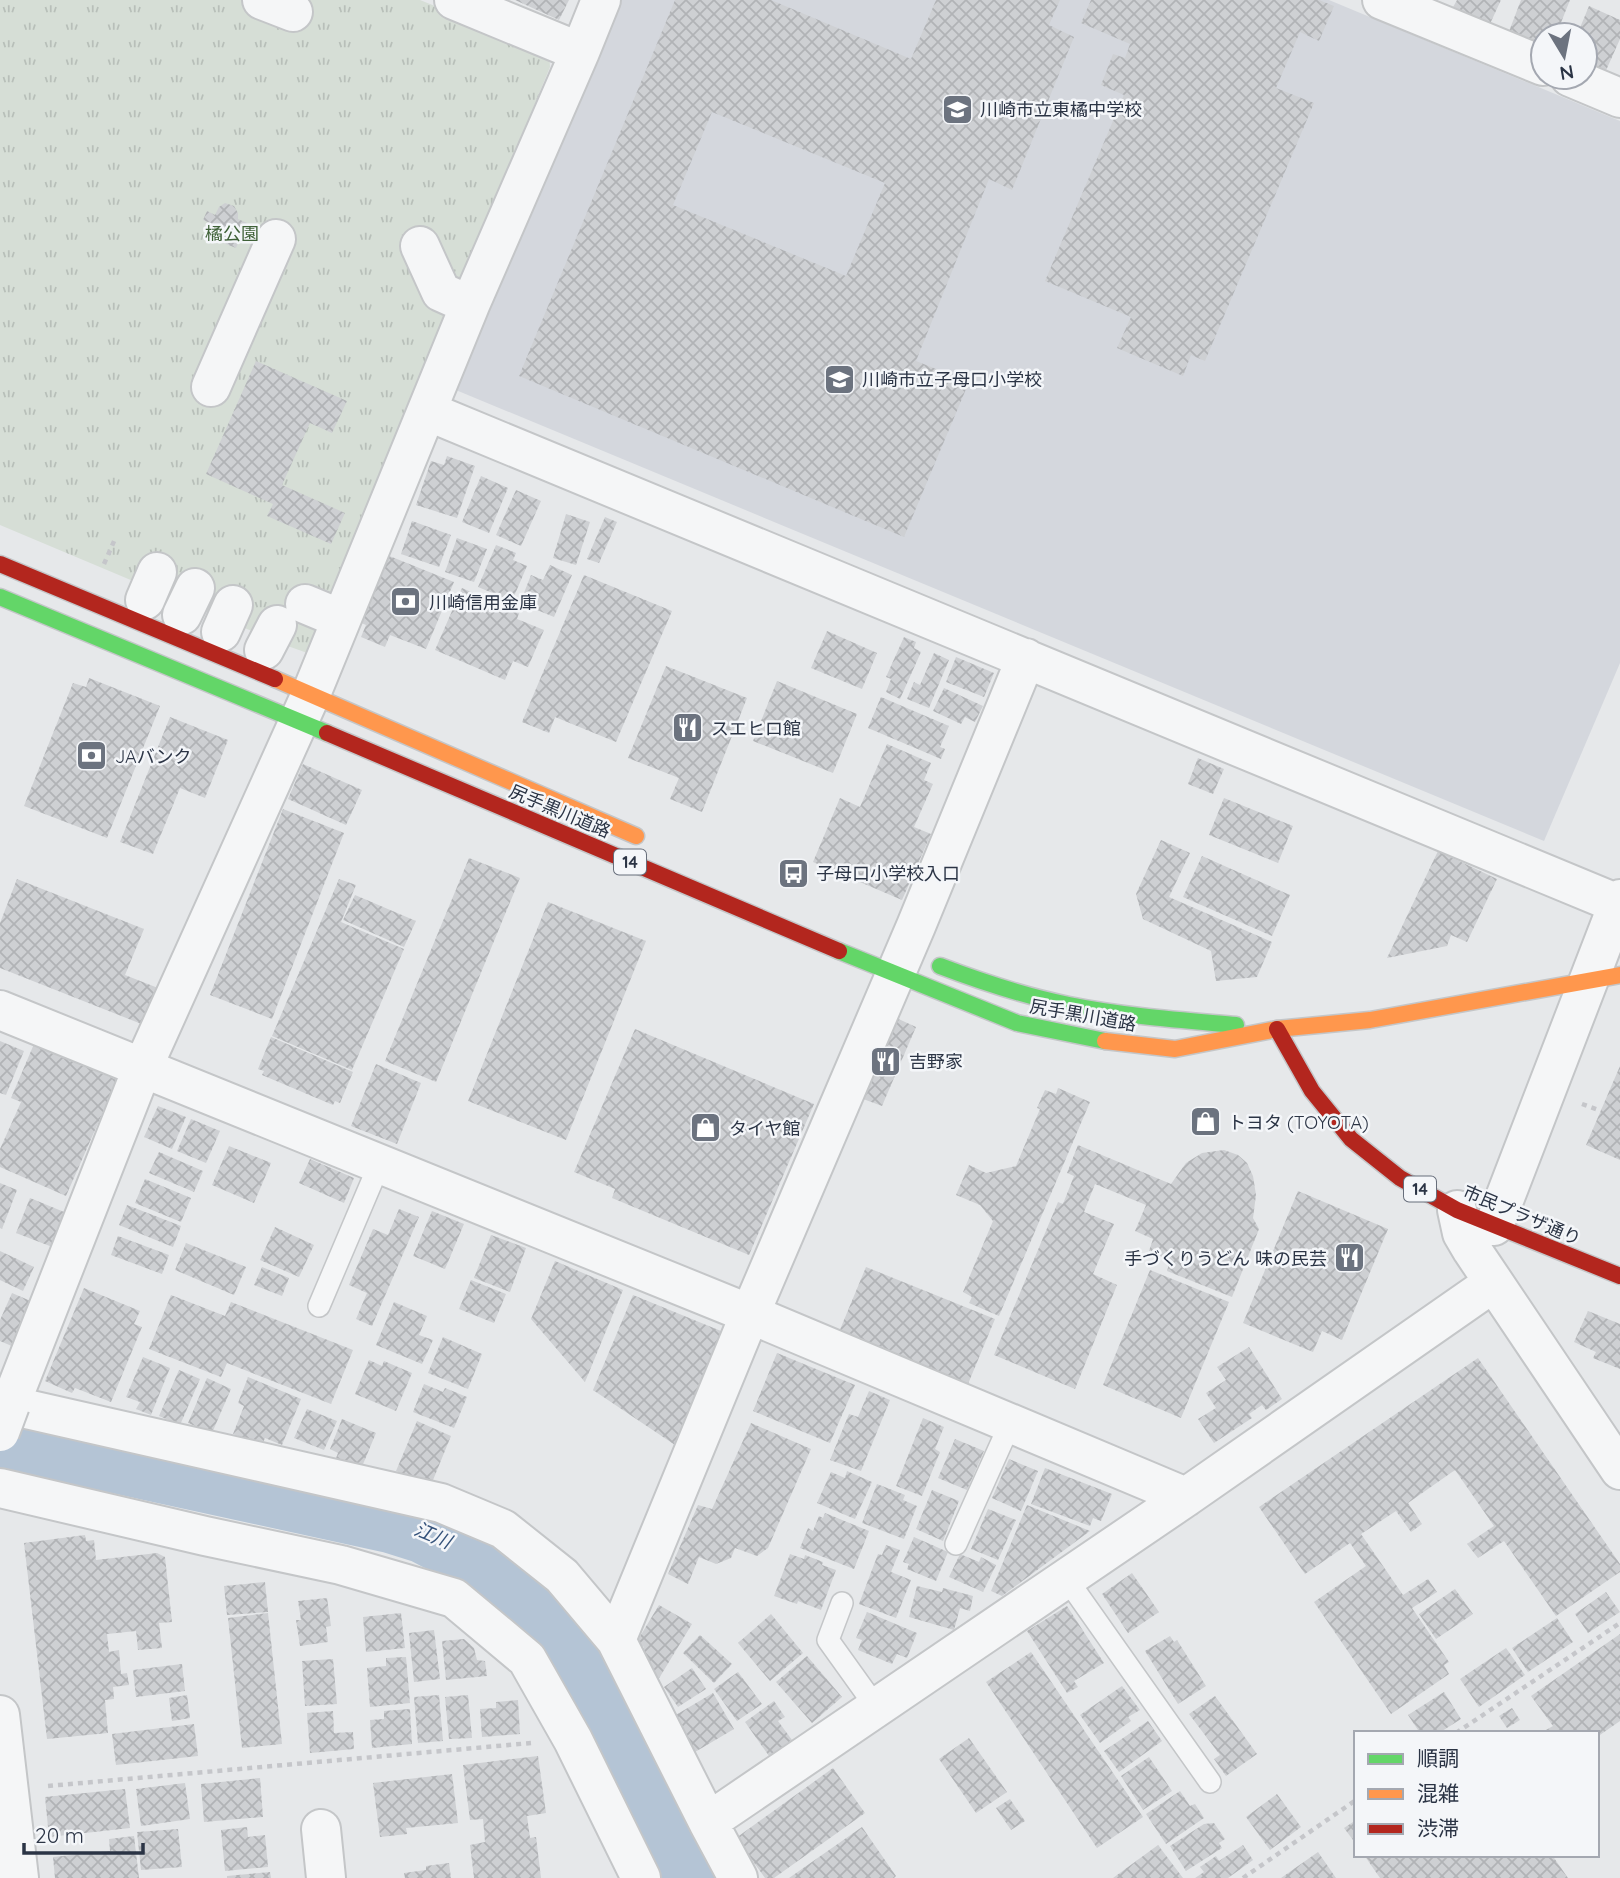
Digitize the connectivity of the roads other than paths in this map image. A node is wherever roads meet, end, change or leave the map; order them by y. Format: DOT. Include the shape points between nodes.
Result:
graph roads {
  1 [pos="601,0"];
  2 [pos="1382,0"];
  3 [pos="466,17"];
  4 [pos="580,52"];
  5 [pos="1529,60"];
  6 [pos="1599,89"];
  7 [pos="1620,98"];
  8 [pos="276,239"];
  9 [pos="420,246"];
  10 [pos="470,305"];
  11 [pos="211,387"];
  12 [pos="427,411"];
  13 [pos="0,564"];
  14 [pos="0,597"];
  15 [pos="341,620"];
  16 [pos="282,626"];
  17 [pos="1026,658"];
  18 [pos="304,707"];
  19 [pos="652,843"];
  20 [pos="1619,901"];
  21 [pos="908,958"];
  22 [pos="1604,978"];
  23 [pos="0,1010"];
  24 [pos="1277,1029"];
  25 [pos="142,1069"];
  26 [pos="379,1165"];
  27 [pos="1457,1210"];
  28 [pos="1494,1226"];
  29 [pos="1620,1276"];
  30 [pos="1493,1283"];
  31 [pos="319,1306"];
  32 [pos="750,1314"];
  33 [pos="3,1413"];
  34 [pos="1010,1424"];
  35 [pos="1620,1470"];
  36 [pos="0,1488"];
  37 [pos="1186,1497"];
  38 [pos="956,1544"];
  39 [pos="1066,1578"];
  40 [pos="842,1602"];
  41 [pos="616,1640"];
  42 [pos="876,1707"];
  43 [pos="0,1715"];
  44 [pos="1210,1782"];
  45 [pos="708,1822"];
  46 [pos="321,1829"];
  47 [pos="19,1878"];
  48 [pos="326,1878"];
  49 [pos="641,1878"];
  50 [pos="738,1878"];
  1 -- 4 [label="street"];
  2 -- 5 [label="street"];
  3 -- 4 [label="street"];
  4 -- 10 [label="street"];
  6 -- 7 [label="street"];
  8 -- 11 [label="street"];
  9 -- 10 [label="street" via="441,292"];
  10 -- 12 [label="street"];
  12 -- 15 [label="street"];
  12 -- 17 [label="street"];
  13 -- 18 [label="main road, 尻手黒川道路 / 14"];
  14 -- 18 [label="main road, 尻手黒川道路 / 14"];
  15 -- 16 [label="street"];
  15 -- 18 [label="street"];
  17 -- 20 [label="street"];
  17 -- 21 [label="street"];
  18 -- 19 [label="main road, 尻手黒川道路 / 14"];
  18 -- 21 [label="main road, 尻手黒川道路 / 14"];
  18 -- 25 [label="street"];
  20 -- 22 [label="street"];
  21 -- 24 [label="main road, 尻手黒川道路 / 14" via="1052,1001 1112,1012"];
  21 -- 24 [label="main road, 尻手黒川道路 / 14" via="1017,1023 1099,1040 1175,1049"];
  21 -- 32 [label="street"];
  22 -- 24 [label="main road, 尻手黒川道路" via="1370,1020"];
  22 -- 28 [label="street"];
  23 -- 25 [label="street"];
  24 -- 27 [label="main road, 市民プラザ通り / 14" via="1312,1091 1351,1139 1400,1178"];
  25 -- 26 [label="street"];
  25 -- 33 [label="street"];
  26 -- 31 [label="lane"];
  26 -- 32 [label="street"];
  27 -- 28 [label="main road, 市民プラザ通り / 14"];
  27 -- 30 [label="street" via="1462,1233"];
  28 -- 29 [label="main road, 市民プラザ通り / 14"];
  30 -- 35 [label="street"];
  30 -- 37 [label="street"];
  32 -- 34 [label="street"];
  32 -- 41 [label="street"];
  33 -- 41 [label="street" via="441,1503 503,1529 562,1576"];
  34 -- 37 [label="street"];
  34 -- 38 [label="lane"];
  36 -- 49 [label="street" via="341,1564 454,1598 527,1659"];
  37 -- 39 [label="street"];
  39 -- 42 [label="street"];
  39 -- 44 [label="lane"];
  40 -- 42 [label="lane" via="828,1640"];
  41 -- 45 [label="street"];
  42 -- 45 [label="street"];
  43 -- 47 [label="street"];
  45 -- 50 [label="street"];
  46 -- 48 [label="street"];
}
